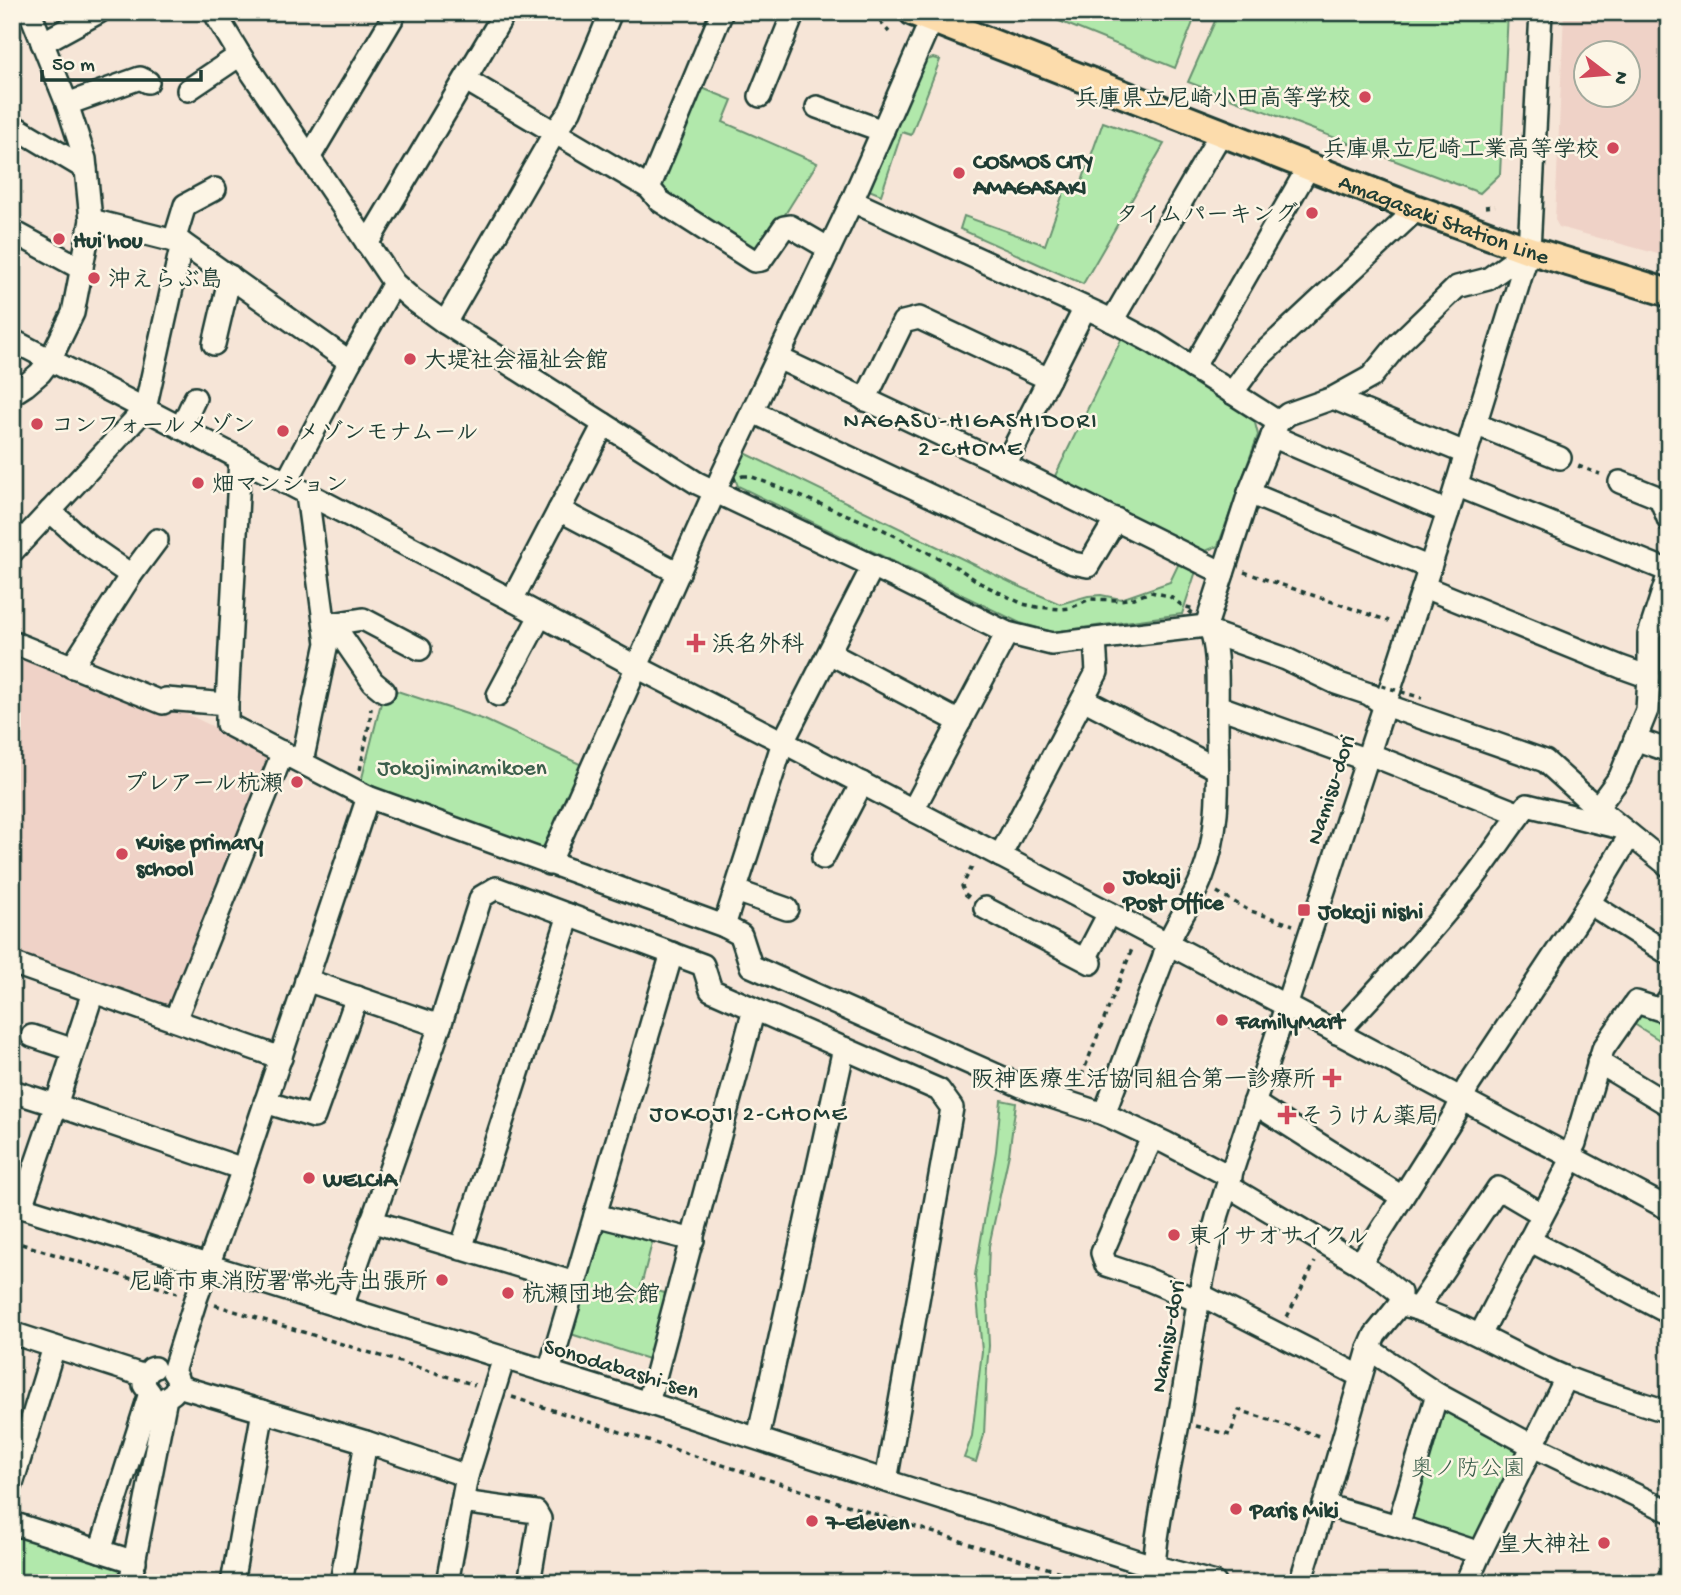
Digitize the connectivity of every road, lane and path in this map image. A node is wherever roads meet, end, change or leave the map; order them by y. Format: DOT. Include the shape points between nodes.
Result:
graph roads {
  1 [pos="30,12"];
  2 [pos="99,12"];
  3 [pos="219,12"];
  4 [pos="396,12"];
  5 [pos="505,12"];
  6 [pos="611,12"];
  7 [pos="722,12"];
  8 [pos="794,12"];
  9 [pos="863,12"];
  10 [pos="1541,12"];
  11 [pos="922,16"];
  12 [pos="889,32"];
  13 [pos="42,43"];
  14 [pos="240,55"];
  15 [pos="466,79"];
  16 [pos="148,82"];
  17 [pos="188,90"];
  18 [pos="760,96"];
  19 [pos="67,104"];
  20 [pos="817,107"];
  21 [pos="12,125"];
  22 [pos="883,131"];
  23 [pos="555,132"];
  24 [pos="1221,133"];
  25 [pos="309,158"];
  26 [pos="1308,167"];
  27 [pos="86,169"];
  28 [pos="649,188"];
  29 [pos="215,189"];
  30 [pos="852,201"];
  31 [pos="1417,209"];
  32 [pos="91,220"];
  33 [pos="12,232"];
  34 [pos="178,242"];
  35 [pos="368,244"];
  36 [pos="828,248"];
  37 [pos="1529,250"];
  38 [pos="82,269"];
  39 [pos="230,276"];
  40 [pos="394,283"];
  41 [pos="1669,293"];
  42 [pos="1085,308"];
  43 [pos="1112,321"];
  44 [pos="445,323"];
  45 [pos="12,340"];
  46 [pos="214,344"];
  47 [pos="778,358"];
  48 [pos="50,360"];
  49 [pos="350,362"];
  50 [pos="1192,368"];
  51 [pos="1049,379"];
  52 [pos="1232,393"];
  53 [pos="12,394"];
  54 [pos="195,398"];
  55 [pos="1333,398"];
  56 [pos="865,400"];
  57 [pos="145,409"];
  58 [pos="753,412"];
  59 [pos="604,424"];
  60 [pos="1475,425"];
  61 [pos="181,428"];
  62 [pos="1275,429"];
  63 [pos="1465,453"];
  64 [pos="240,458"];
  65 [pos="1560,458"];
  66 [pos="1005,465"];
  67 [pos="734,479"];
  68 [pos="286,482"];
  69 [pos="1620,482"];
  70 [pos="1457,485"];
  71 [pos="1249,492"];
  72 [pos="716,493"];
  73 [pos="307,494"];
  74 [pos="559,510"];
  75 [pos="50,511"];
  76 [pos="1448,512"];
  77 [pos="1116,519"];
  78 [pos="1669,521"];
  79 [pos="156,540"];
  80 [pos="12,552"];
  81 [pos="873,566"];
  82 [pos="1224,570"];
  83 [pos="1669,572"];
  84 [pos="680,573"];
  85 [pos="131,575"];
  86 [pos="1427,578"];
  87 [pos="512,600"];
  88 [pos="540,616"];
  89 [pos="1394,622"];
  90 [pos="325,625"];
  91 [pos="1209,630"];
  92 [pos="1007,633"];
  93 [pos="1659,639"];
  94 [pos="1095,640"];
  95 [pos="12,642"];
  96 [pos="420,649"];
  97 [pos="829,653"];
  98 [pos="72,667"];
  99 [pos="637,667"];
  100 [pos="1649,677"];
  101 [pos="1372,682"];
  102 [pos="378,687"];
  103 [pos="498,695"];
  104 [pos="1422,698"];
  105 [pos="1083,699"];
  106 [pos="227,704"];
  107 [pos="1385,705"];
  108 [pos="1217,706"];
  109 [pos="960,722"];
  110 [pos="1635,739"];
  111 [pos="783,742"];
  112 [pos="1669,751"];
  113 [pos="292,757"];
  114 [pos="1368,757"];
  115 [pos="1217,769"];
  116 [pos="862,783"];
  117 [pos="362,793"];
  118 [pos="1597,808"];
  119 [pos="913,810"];
  120 [pos="1520,814"];
  121 [pos="1627,832"];
  122 [pos="991,851"];
  123 [pos="823,858"];
  124 [pos="549,864"];
  125 [pos="1669,866"];
  126 [pos="1200,882"];
  127 [pos="736,891"];
  128 [pos="1589,903"];
  129 [pos="985,908"];
  130 [pos="787,909"];
  131 [pos="1109,914"];
  132 [pos="569,915"];
  133 [pos="724,926"];
  134 [pos="1139,929"];
  135 [pos="1310,930"];
  136 [pos="1167,943"];
  137 [pos="672,953"];
  138 [pos="1669,954"];
  139 [pos="12,963"];
  140 [pos="306,980"];
  141 [pos="93,992"];
  142 [pos="356,997"];
  143 [pos="1669,998"];
  144 [pos="1286,1006"];
  145 [pos="754,1009"];
  146 [pos="175,1020"];
  147 [pos="440,1026"];
  148 [pos="1337,1033"];
  149 [pos="32,1036"];
  150 [pos="844,1048"];
  151 [pos="74,1049"];
  152 [pos="281,1058"];
  153 [pos="1598,1062"];
  154 [pos="12,1091"];
  155 [pos="1461,1100"];
  156 [pos="265,1102"];
  157 [pos="1071,1103"];
  158 [pos="1254,1103"];
  159 [pos="56,1105"];
  160 [pos="1669,1105"];
  161 [pos="1104,1114"];
  162 [pos="1153,1137"];
  163 [pos="1570,1157"];
  164 [pos="243,1169"];
  165 [pos="1229,1181"];
  166 [pos="1402,1198"];
  167 [pos="17,1206"];
  168 [pos="1669,1209"];
  169 [pos="1542,1214"];
  170 [pos="595,1215"];
  171 [pos="371,1221"];
  172 [pos="692,1240"];
  173 [pos="1529,1240"];
  174 [pos="12,1241"];
  175 [pos="461,1249"];
  176 [pos="1318,1256"];
  177 [pos="1360,1264"];
  178 [pos="208,1266"];
  179 [pos="575,1283"];
  180 [pos="1199,1298"];
  181 [pos="196,1299"];
  182 [pos="342,1307"];
  183 [pos="1409,1307"];
  184 [pos="1669,1314"];
  185 [pos="12,1333"];
  186 [pos="1278,1335"];
  187 [pos="1480,1335"];
  188 [pos="54,1347"];
  189 [pos="1369,1349"];
  190 [pos="504,1358"];
  191 [pos="549,1372"];
  192 [pos="1360,1376"];
  193 [pos="1566,1378"];
  194 [pos="162,1385"];
  195 [pos="494,1391"];
  196 [pos="1437,1394"];
  197 [pos="648,1403"];
  198 [pos="264,1411"];
  199 [pos="1669,1412"];
  200 [pos="1178,1421"];
  201 [pos="758,1438"];
  202 [pos="366,1443"];
  203 [pos="1341,1443"];
  204 [pos="1533,1446"];
  205 [pos="467,1476"];
  206 [pos="886,1481"];
  207 [pos="12,1484"];
  208 [pos="462,1502"];
  209 [pos="1324,1505"];
  210 [pos="1669,1511"];
  211 [pos="12,1524"];
  212 [pos="1398,1526"];
  213 [pos="100,1551"];
  214 [pos="1480,1553"];
  215 [pos="133,1572"];
  216 [pos="1153,1574"];
  217 [pos="1669,1578"];
  218 [pos="232,1583"];
  219 [pos="341,1583"];
  220 [pos="447,1583"];
  221 [pos="529,1583"];
  222 [pos="1095,1583"];
  223 [pos="1215,1583"];
  224 [pos="1300,1583"];
  225 [pos="1468,1583"];
  226 [pos="1666,1583"];
  1 -- 13 [label="street"];
  2 -- 13 [label="street"];
  3 -- 14 [label="street" via="217,17"];
  4 -- 25 [label="street"];
  5 -- 15 [label="street"];
  6 -- 23 [label="street" via="570,111"];
  7 -- 28 [label="street"];
  8 -- 18 [label="street"];
  9 -- 12 [label="path" via="877,18"];
  10 -- 37 [label="street, Namisu-dori"];
  11 -- 22 [label="street"];
  11 -- 24 [label="main road, Amagasaki Station Line"];
  13 -- 19 [label="street"];
  14 -- 17 [label="street"];
  14 -- 25 [label="street"];
  15 -- 23 [label="street"];
  15 -- 35 [label="street"];
  16 -- 19 [label="street" via="140,78"];
  19 -- 27 [label="street"];
  20 -- 22 [label="street"];
  21 -- 27 [label="street"];
  22 -- 30 [label="street"];
  23 -- 28 [label="street"];
  23 -- 44 [label="street"];
  24 -- 26 [label="main road, Amagasaki Station Line"];
  24 -- 43 [label="street"];
  25 -- 35 [label="street"];
  26 -- 31 [label="main road, Amagasaki Station Line"];
  26 -- 50 [label="street"];
  27 -- 32 [label="street"];
  28 -- 36 [label="street" via="660,201 754,261 761,260 784,227"];
  29 -- 34 [label="street" via="185,205"];
  30 -- 36 [label="street"];
  30 -- 42 [label="street"];
  31 -- 37 [label="main road, Amagasaki Station Line"];
  31 -- 52 [label="street" via="1256,360"];
  32 -- 34 [label="street"];
  32 -- 38 [label="street"];
  33 -- 38 [label="street"];
  34 -- 39 [label="street"];
  34 -- 57 [label="street"];
  35 -- 40 [label="street"];
  36 -- 47 [label="street"];
  37 -- 41 [label="main road, Amagasaki Station Line"];
  37 -- 55 [label="street" via="1488,279 1457,287 1371,377"];
  37 -- 60 [label="street, Namisu-dori"];
  38 -- 48 [label="street" via="73,313"];
  39 -- 46 [label="street"];
  39 -- 49 [label="street"];
  40 -- 44 [label="street"];
  40 -- 49 [label="street"];
  42 -- 43 [label="street"];
  42 -- 51 [label="street"];
  43 -- 50 [label="street"];
  44 -- 59 [label="street"];
  45 -- 48 [label="street"];
  47 -- 56 [label="street"];
  47 -- 58 [label="street"];
  48 -- 53 [label="street"];
  48 -- 57 [label="street"];
  49 -- 68 [label="street"];
  50 -- 52 [label="street"];
  51 -- 56 [label="street" via="919,318 903,322"];
  51 -- 66 [label="street"];
  52 -- 62 [label="street"];
  54 -- 61 [label="street"];
  55 -- 62 [label="street" via="1287,414"];
  55 -- 63 [label="street"];
  56 -- 66 [label="street"];
  57 -- 61 [label="street"];
  57 -- 75 [label="street"];
  58 -- 72 [label="street"];
  58 -- 77 [label="street" via="1073,563 1088,566"];
  59 -- 72 [label="street"];
  59 -- 74 [label="street"];
  60 -- 63 [label="street, Namisu-dori"];
  60 -- 65 [label="street"];
  61 -- 64 [label="street"];
  62 -- 71 [label="street"];
  62 -- 76 [label="street"];
  63 -- 70 [label="street, Namisu-dori"];
  64 -- 68 [label="street"];
  64 -- 106 [label="street"];
  65 -- 69 [label="path"];
  66 -- 77 [label="street"];
  67 -- 67 [label="path" via="750,476 880,527 1023,604 1060,609 1151,592 1194,609 1186,618 1052,635 1019,625 736,488"];
  68 -- 73 [label="street"];
  69 -- 78 [label="street" via="1660,498"];
  70 -- 76 [label="street, Namisu-dori"];
  70 -- 83 [label="street"];
  71 -- 82 [label="street"];
  71 -- 86 [label="street"];
  72 -- 81 [label="street"];
  72 -- 84 [label="street"];
  73 -- 87 [label="street"];
  73 -- 90 [label="street"];
  74 -- 84 [label="street"];
  74 -- 87 [label="street"];
  75 -- 80 [label="street"];
  75 -- 85 [label="street"];
  76 -- 86 [label="street, Namisu-dori"];
  77 -- 82 [label="street"];
  79 -- 85 [label="street"];
  81 -- 92 [label="street"];
  81 -- 97 [label="street"];
  82 -- 89 [label="path"];
  82 -- 91 [label="street"];
  83 -- 93 [label="street"];
  84 -- 99 [label="street"];
  85 -- 98 [label="street"];
  86 -- 100 [label="street"];
  86 -- 107 [label="street, Namisu-dori"];
  87 -- 88 [label="street"];
  88 -- 99 [label="street"];
  88 -- 103 [label="street"];
  90 -- 96 [label="street" via="363,619"];
  90 -- 102 [label="street" via="342,638"];
  90 -- 113 [label="street" via="327,643"];
  91 -- 94 [label="street"];
  91 -- 107 [label="street" via="1369,694"];
  91 -- 108 [label="street" via="1215,644"];
  92 -- 94 [label="street" via="1052,644"];
  92 -- 109 [label="street"];
  93 -- 100 [label="street"];
  94 -- 105 [label="street" via="1097,672"];
  95 -- 98 [label="street"];
  97 -- 109 [label="street"];
  97 -- 111 [label="street"];
  98 -- 106 [label="street" via="163,703 166,699"];
  99 -- 111 [label="street"];
  99 -- 124 [label="street"];
  100 -- 110 [label="street" via="1647,710"];
  101 -- 104 [label="path, bridge"];
  102 -- 117 [label="path"];
  105 -- 115 [label="street"];
  105 -- 122 [label="street"];
  106 -- 113 [label="street" via="227,724"];
  107 -- 114 [label="street, Namisu-dori"];
  107 -- 118 [label="street" via="1545,761"];
  108 -- 114 [label="street"];
  108 -- 115 [label="street"];
  109 -- 119 [label="street"];
  110 -- 112 [label="street"];
  110 -- 118 [label="street" via="1620,777"];
  111 -- 116 [label="street"];
  111 -- 127 [label="street"];
  113 -- 117 [label="street"];
  113 -- 146 [label="street"];
  114 -- 120 [label="street"];
  114 -- 135 [label="street, Namisu-dori"];
  115 -- 126 [label="street" via="1214,837"];
  116 -- 119 [label="street"];
  116 -- 123 [label="street"];
  117 -- 124 [label="street"];
  117 -- 140 [label="street"];
  118 -- 121 [label="street"];
  119 -- 122 [label="street"];
  120 -- 121 [label="street" via="1527,805"];
  120 -- 148 [label="street" via="1465,890"];
  121 -- 125 [label="street"];
  121 -- 128 [label="street"];
  122 -- 129 [label="path" via="962,887"];
  122 -- 131 [label="street"];
  124 -- 133 [label="street"];
  126 -- 135 [label="path" via="1248,910"];
  126 -- 136 [label="street"];
  127 -- 130 [label="street"];
  127 -- 133 [label="street"];
  128 -- 138 [label="street"];
  128 -- 155 [label="street"];
  129 -- 131 [label="street" via="1088,961"];
  131 -- 134 [label="street"];
  132 -- 137 [label="street"];
  132 -- 147 [label="street" via="496,888 481,897"];
  132 -- 175 [label="street"];
  133 -- 157 [label="street" via="741,935 751,966 1022,1086"];
  134 -- 136 [label="street"];
  134 -- 157 [label="path"];
  135 -- 144 [label="street, Namisu-dori"];
  136 -- 144 [label="street"];
  136 -- 161 [label="street"];
  137 -- 145 [label="street" via="703,965 710,990"];
  137 -- 170 [label="street"];
  139 -- 141 [label="street"];
  140 -- 142 [label="street"];
  140 -- 152 [label="street"];
  141 -- 146 [label="street"];
  141 -- 151 [label="street"];
  142 -- 147 [label="street"];
  142 -- 156 [label="street" via="314,1117"];
  143 -- 153 [label="street" via="1661,1010 1636,1002"];
  144 -- 148 [label="street"];
  144 -- 158 [label="street, Namisu-dori"];
  145 -- 150 [label="street"];
  145 -- 172 [label="street"];
  146 -- 152 [label="street"];
  147 -- 171 [label="street"];
  148 -- 155 [label="street"];
  149 -- 151 [label="street"];
  150 -- 201 [label="street"];
  150 -- 206 [label="street" via="939,1090 951,1108"];
  151 -- 159 [label="street"];
  152 -- 156 [label="street"];
  153 -- 160 [label="street"];
  153 -- 163 [label="street"];
  154 -- 159 [label="street"];
  155 -- 163 [label="street"];
  155 -- 166 [label="street"];
  156 -- 164 [label="street"];
  157 -- 161 [label="street"];
  158 -- 165 [label="street, Namisu-dori"];
  158 -- 166 [label="street"];
  159 -- 164 [label="street"];
  159 -- 167 [label="street"];
  161 -- 162 [label="street"];
  162 -- 165 [label="street"];
  162 -- 180 [label="street" via="1102,1253 1106,1265"];
  163 -- 168 [label="street"];
  163 -- 169 [label="street"];
  164 -- 178 [label="street"];
  165 -- 177 [label="street"];
  165 -- 180 [label="street, Namisu-dori"];
  166 -- 177 [label="street"];
  167 -- 178 [label="street, Sonodabashi-sen"];
  169 -- 173 [label="street"];
  169 -- 183 [label="street" via="1498,1188"];
  170 -- 172 [label="street"];
  170 -- 179 [label="street"];
  171 -- 175 [label="street"];
  171 -- 182 [label="street"];
  172 -- 197 [label="street"];
  173 -- 184 [label="street"];
  173 -- 187 [label="street"];
  174 -- 181 [label="path"];
  175 -- 179 [label="street"];
  176 -- 186 [label="path"];
  177 -- 183 [label="street" via="1400,1293"];
  178 -- 181 [label="street"];
  178 -- 182 [label="street, Sonodabashi-sen"];
  179 -- 191 [label="street"];
  180 -- 186 [label="street"];
  180 -- 200 [label="street, Namisu-dori"];
  181 -- 194 [label="street"];
  181 -- 195 [label="path"];
  182 -- 190 [label="street, Sonodabashi-sen"];
  183 -- 187 [label="street"];
  183 -- 189 [label="street" via="1375,1335"];
  185 -- 188 [label="street"];
  186 -- 192 [label="street"];
  187 -- 193 [label="street"];
  188 -- 194 [label="street"];
  188 -- 207 [label="street"];
  189 -- 192 [label="street"];
  189 -- 196 [label="street"];
  190 -- 191 [label="street, Sonodabashi-sen"];
  190 -- 195 [label="street"];
  191 -- 197 [label="street, Sonodabashi-sen"];
  192 -- 203 [label="street"];
  193 -- 199 [label="street"];
  193 -- 204 [label="street"];
  194 -- 198 [label="street"];
  194 -- 213 [label="street"];
  194 -- 215 [label="street"];
  195 -- 205 [label="street"];
  195 -- 222 [label="path"];
  196 -- 204 [label="street"];
  196 -- 212 [label="street"];
  197 -- 201 [label="street, Sonodabashi-sen"];
  198 -- 202 [label="street"];
  198 -- 218 [label="street"];
  200 -- 203 [label="path" via="1230,1435 1239,1410"];
  200 -- 216 [label="street, Namisu-dori"];
  201 -- 206 [label="street, Sonodabashi-sen"];
  202 -- 205 [label="street"];
  202 -- 219 [label="street"];
  203 -- 209 [label="street"];
  204 -- 210 [label="street"];
  204 -- 214 [label="street"];
  205 -- 208 [label="street"];
  206 -- 216 [label="street, Sonodabashi-sen"];
  208 -- 220 [label="street"];
  208 -- 221 [label="street" via="536,1512 540,1519"];
  209 -- 212 [label="street"];
  209 -- 224 [label="street"];
  211 -- 213 [label="street"];
  212 -- 214 [label="street"];
  213 -- 215 [label="street"];
  214 -- 225 [label="street"];
  216 -- 223 [label="street, Sonodabashi-sen"];
  217 -- 226 [label="street"];
}
